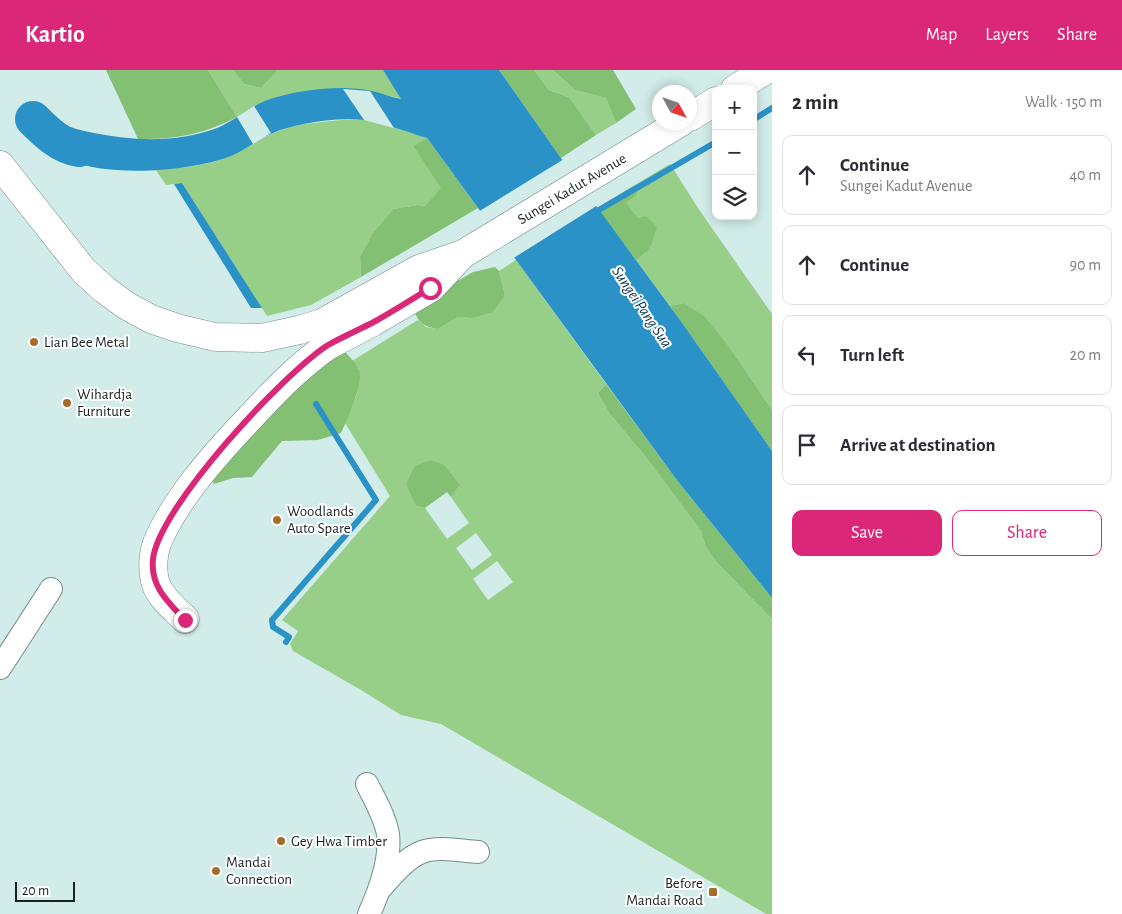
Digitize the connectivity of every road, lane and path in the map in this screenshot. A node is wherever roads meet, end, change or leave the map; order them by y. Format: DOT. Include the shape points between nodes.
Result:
graph roads {
  1 [pos="766,70"];
  2 [pos="742,85"];
  3 [pos="712,103"];
  4 [pos="697,113"];
  5 [pos="668,130"];
  6 [pos="0,166"];
  7 [pos="473,249"];
  8 [pos="50,589"];
  9 [pos="185,620"];
  10 [pos="0,668"];
  11 [pos="367,784"];
  12 [pos="478,852"];
  13 [pos="379,892"];
  14 [pos="369,914"];
  1 -- 2 [label="street"];
  3 -- 4 [label="street"];
  5 -- 7 [label="street, Sungei Kadut Avenue"];
  6 -- 7 [label="street, Sungei Kadut Avenue" via="84,271 105,290 151,319 215,337 262,338 322,323 419,269"];
  7 -- 9 [label="street, Sungei Kadut Avenue" via="430,288 313,356 282,384 218,453 182,499 156,544 153,560 158,589"];
  8 -- 10 [label="street"];
  11 -- 13 [label="street" via="388,833"];
  12 -- 13 [label="street" via="421,852 400,867"];
  13 -- 14 [label="street"];
}
